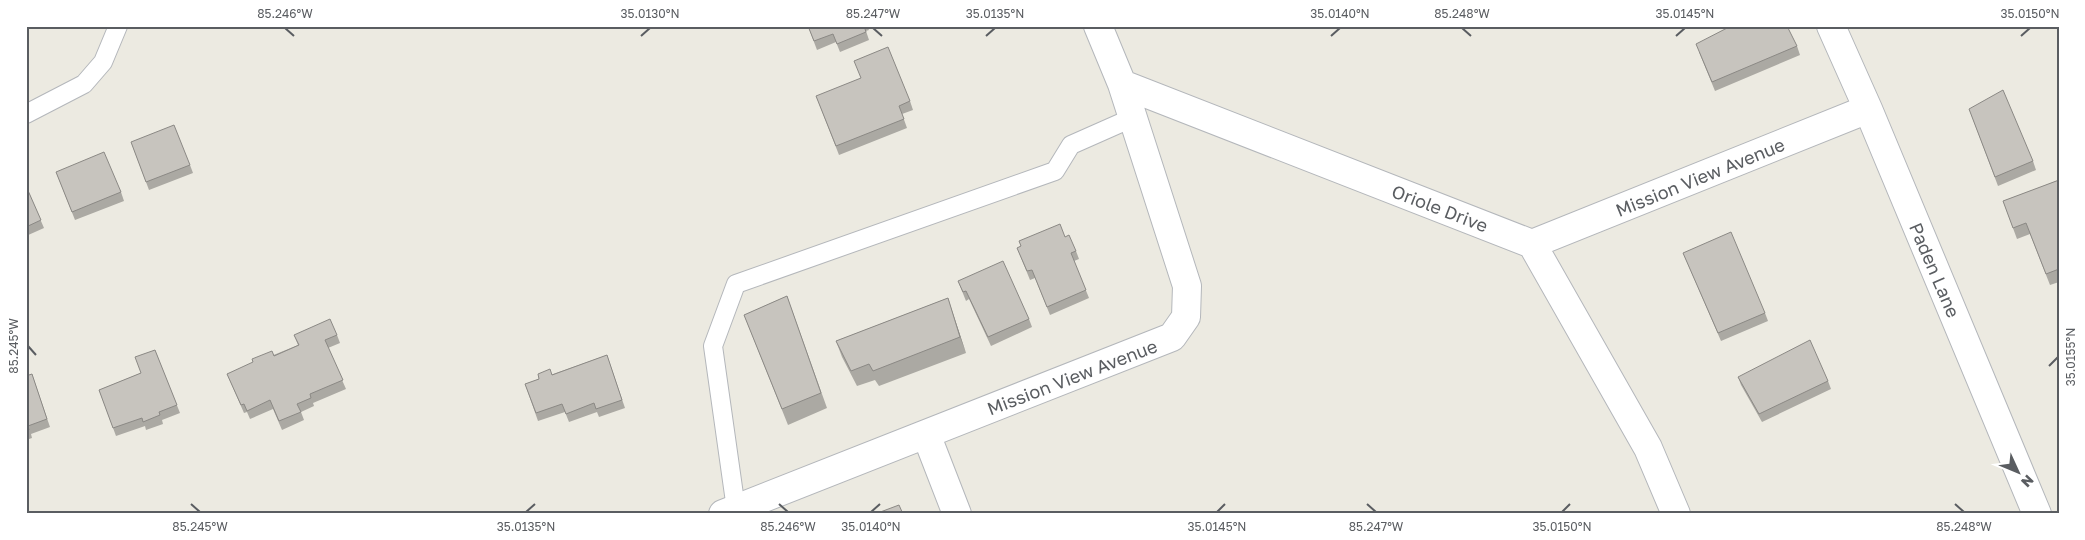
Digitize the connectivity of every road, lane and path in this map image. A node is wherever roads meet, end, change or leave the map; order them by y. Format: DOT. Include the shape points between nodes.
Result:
graph roads {
  1 [pos="118,26"];
  2 [pos="1098,26"];
  3 [pos="1831,26"];
  4 [pos="1122,84"];
  5 [pos="1868,110"];
  6 [pos="26,114"];
  7 [pos="1132,118"];
  8 [pos="1532,244"];
  9 [pos="926,434"];
  10 [pos="730,511"];
  11 [pos="957,514"];
  12 [pos="1676,514"];
  13 [pos="2037,514"];
  1 -- 6 [label="lane" via="103,62 84,84"];
  2 -- 4 [label="street"];
  3 -- 5 [label="street, Paden Lane"];
  4 -- 7 [label="street, Mission View Avenue"];
  4 -- 8 [label="street, Oriole Drive"];
  5 -- 8 [label="street, Mission View Avenue"];
  5 -- 13 [label="street, Paden Lane"];
  7 -- 9 [label="street, Mission View Avenue" via="1187,286 1186,317 1172,337"];
  7 -- 10 [label="lane" via="1071,145 1055,171 736,284 713,346"];
  8 -- 12 [label="street" via="1648,448"];
  9 -- 10 [label="street, Mission View Avenue"];
  9 -- 11 [label="street"];
}
